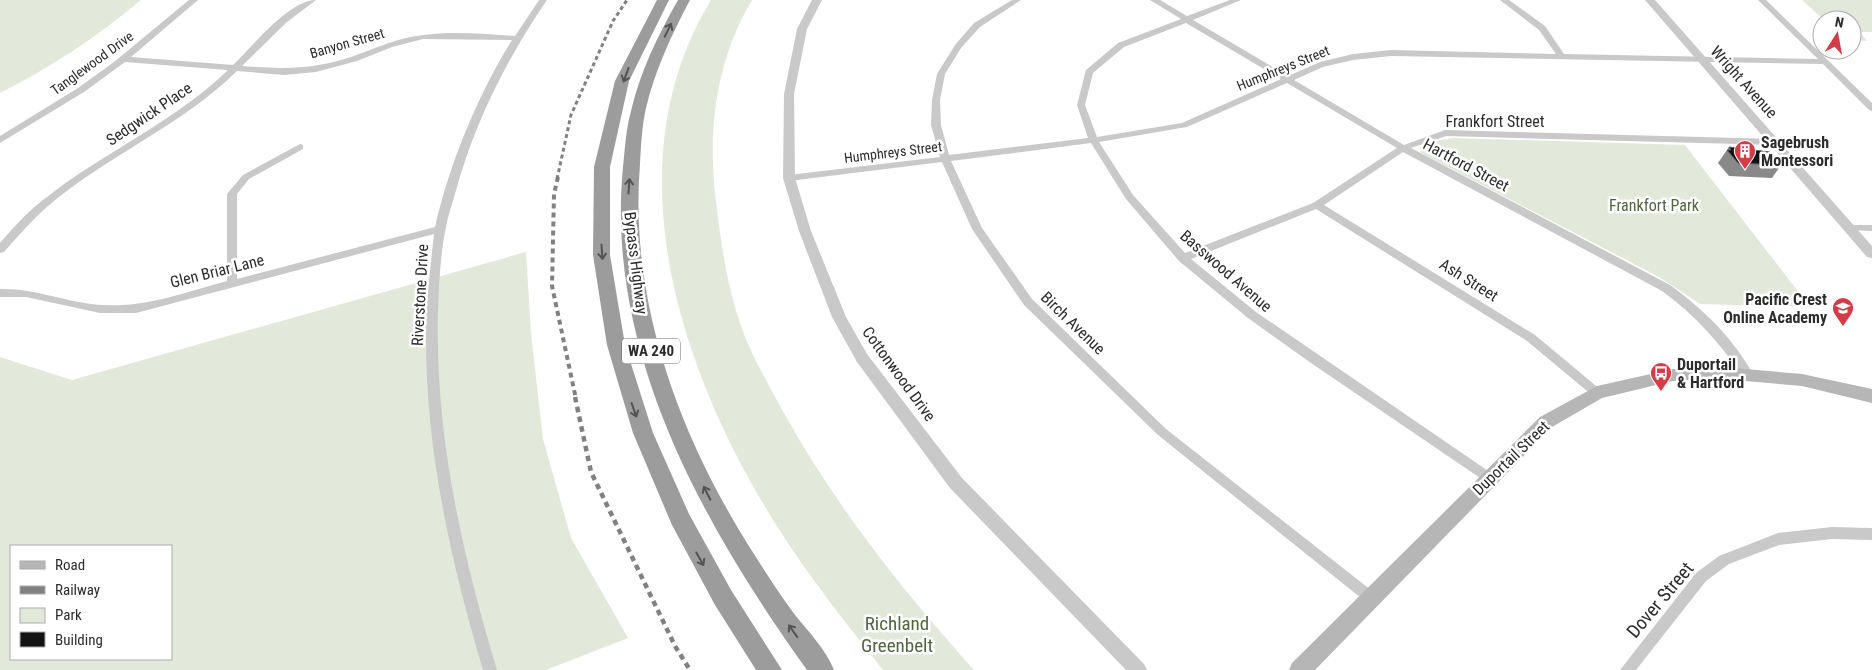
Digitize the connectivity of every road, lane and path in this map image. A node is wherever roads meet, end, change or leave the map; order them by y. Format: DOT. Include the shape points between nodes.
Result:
graph roads {
  1 [pos="194,0"];
  2 [pos="312,0"];
  3 [pos="543,0"];
  4 [pos="663,0"];
  5 [pos="684,0"];
  6 [pos="817,0"];
  7 [pos="1017,0"];
  8 [pos="1154,0"];
  9 [pos="1237,0"];
  10 [pos="1504,0"];
  11 [pos="1650,0"];
  12 [pos="1762,0"];
  13 [pos="1186,20"];
  14 [pos="516,38"];
  15 [pos="1562,57"];
  16 [pos="124,59"];
  17 [pos="1703,60"];
  18 [pos="1825,62"];
  19 [pos="237,68"];
  20 [pos="1286,80"];
  21 [pos="1872,108"];
  22 [pos="0,140"];
  23 [pos="1094,141"];
  24 [pos="1776,142"];
  25 [pos="300,147"];
  26 [pos="1402,148"];
  27 [pos="946,160"];
  28 [pos="789,178"];
  29 [pos="1317,204"];
  30 [pos="1849,228"];
  31 [pos="1872,228"];
  32 [pos="440,230"];
  33 [pos="0,250"];
  34 [pos="1872,254"];
  35 [pos="1183,258"];
  36 [pos="232,285"];
  37 [pos="0,293"];
  38 [pos="1747,374"];
  39 [pos="1598,393"];
  40 [pos="1872,396"];
  41 [pos="1489,479"];
  42 [pos="1872,534"];
  43 [pos="1371,598"];
  44 [pos="490,670"];
  45 [pos="770,670"];
  46 [pos="822,670"];
  47 [pos="1138,670"];
  48 [pos="1300,670"];
  49 [pos="1627,670"];
  1 -- 16 [label="street, Tanglewood Drive"];
  2 -- 19 [label="street, Sedgwick Place" via="296,9"];
  3 -- 14 [label="street, Riverstone Drive"];
  4 -- 45 [label="highway, Bypass Highway / WA 240, one-way" via="627,70 607,142 600,228 604,283 625,382 648,450 688,535 728,608"];
  46 -- 5 [label="highway, Bypass Highway / WA 240, one-way" via="768,595 706,490 659,379 644,328 629,233 628,199 635,125 652,64"];
  6 -- 28 [label="street, Cottonwood Drive" via="802,30 788,94"];
  7 -- 27 [label="street, Birch Avenue" via="977,26 958,47 941,74 936,125"];
  8 -- 13 [label="street, Hartford Street"];
  9 -- 13 [label="street, Basswood Avenue"];
  10 -- 15 [label="street" via="1542,28"];
  11 -- 17 [label="street, Wright Avenue"];
  12 -- 18 [label="street"];
  13 -- 20 [label="street, Hartford Street"];
  13 -- 23 [label="street, Basswood Avenue" via="1121,45 1089,72 1081,105"];
  14 -- 19 [label="street, Banyon Street" via="424,37 316,68 284,72"];
  14 -- 32 [label="street, Riverstone Drive" via="482,101 456,170"];
  15 -- 17 [label="street, Humphreys Street"];
  15 -- 20 [label="street, Humphreys Street" via="1390,53 1353,57"];
  16 -- 19 [label="street, Banyon Street"];
  16 -- 22 [label="street, Tanglewood Drive"];
  17 -- 18 [label="street, Humphreys Street"];
  17 -- 24 [label="street, Wright Avenue"];
  18 -- 21 [label="street"];
  19 -- 33 [label="street, Sedgwick Place" via="206,94 43,205"];
  20 -- 23 [label="street, Humphreys Street" via="1184,125"];
  20 -- 26 [label="street, Hartford Street"];
  23 -- 27 [label="street, Humphreys Street"];
  23 -- 35 [label="street, Basswood Avenue" via="1129,197"];
  24 -- 26 [label="street, Frankfort Street" via="1445,133"];
  24 -- 30 [label="street, Wright Avenue"];
  25 -- 36 [label="street" via="246,176 232,194"];
  26 -- 29 [label="street, Frankfort Street"];
  26 -- 38 [label="street, Hartford Street" via="1666,288 1693,306 1715,328"];
  27 -- 28 [label="street, Humphreys Street"];
  27 -- 43 [label="street, Birch Avenue" via="977,228 1028,302 1162,432"];
  28 -- 47 [label="street, Cottonwood Drive" via="804,231 832,300 862,358 956,483"];
  29 -- 35 [label="street, Frankfort Street"];
  29 -- 39 [label="street, Ash Street" via="1531,338"];
  30 -- 31 [label="street"];
  30 -- 34 [label="street, Wright Avenue"];
  32 -- 36 [label="street, Glen Briar Lane"];
  32 -- 44 [label="street, Riverstone Drive" via="431,330 437,434 464,585"];
  35 -- 41 [label="street, Basswood Avenue" via="1252,315"];
  36 -- 37 [label="street, Glen Briar Lane" via="136,309 100,309 38,293"];
  38 -- 39 [label="main road, Duportail Street" via="1673,375"];
  38 -- 40 [label="main road, Duportail Street" via="1802,380"];
  39 -- 41 [label="main road, Duportail Street" via="1546,422"];
  41 -- 43 [label="main road, Duportail Street"];
  42 -- 49 [label="street, Dover Street" via="1832,533 1778,539 1724,560 1701,578"];
  43 -- 48 [label="main road, Duportail Street"];
}
